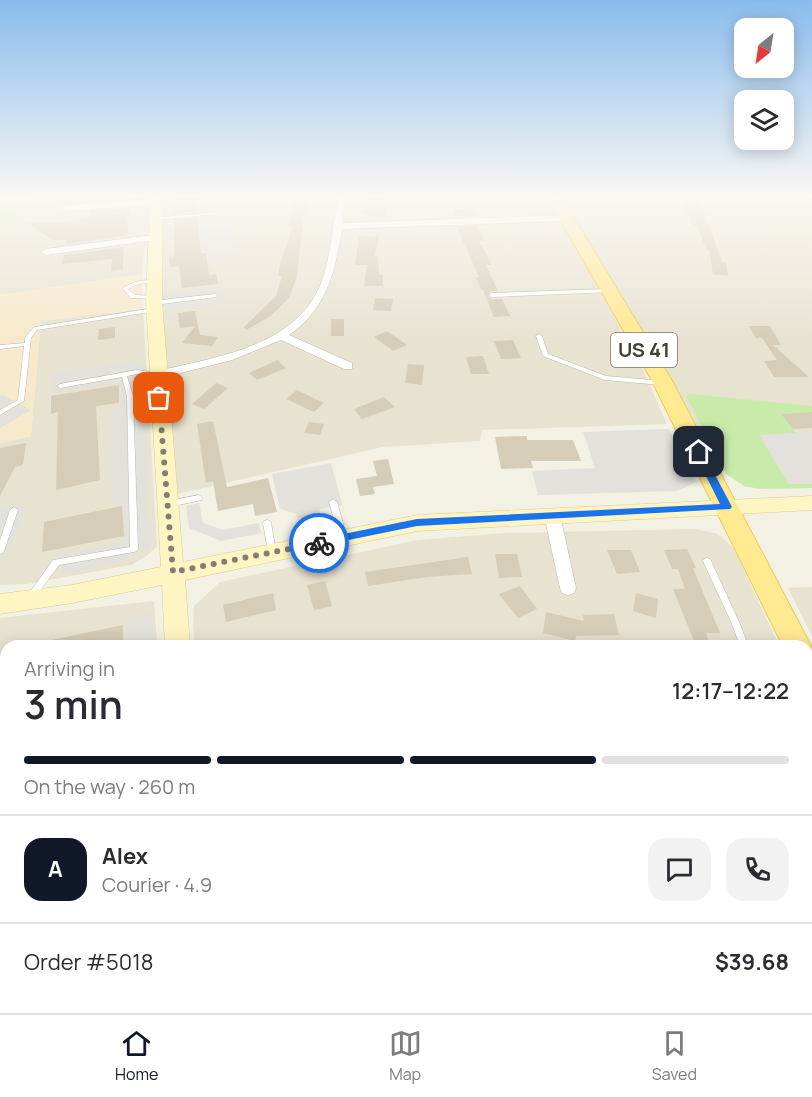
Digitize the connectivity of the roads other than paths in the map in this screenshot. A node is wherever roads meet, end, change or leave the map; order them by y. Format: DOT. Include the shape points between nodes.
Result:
graph roads {
  1 [pos="65,245"];
  2 [pos="155,245"];
  3 [pos="333,245"];
  4 [pos="584,245"];
  5 [pos="46,252"];
  6 [pos="610,291"];
  7 [pos="492,295"];
  8 [pos="215,296"];
  9 [pos="154,298"];
  10 [pos="280,335"];
  11 [pos="539,336"];
  12 [pos="27,344"];
  13 [pos="0,347"];
  14 [pos="348,366"];
  15 [pos="124,374"];
  16 [pos="158,375"];
  17 [pos="663,383"];
  18 [pos="60,386"];
  19 [pos="0,413"];
  20 [pos="199,498"];
  21 [pos="333,502"];
  22 [pos="812,503"];
  23 [pos="168,504"];
  24 [pos="727,507"];
  25 [pos="14,510"];
  26 [pos="552,515"];
  27 [pos="267,523"];
  28 [pos="343,538"];
  29 [pos="0,551"];
  30 [pos="272,552"];
  31 [pos="706,561"];
  32 [pos="173,572"];
  33 [pos="568,588"];
  34 [pos="29,600"];
  35 [pos="0,604"];
  36 [pos="178,640"];
  37 [pos="741,640"];
  38 [pos="794,640"];
  1 -- 5 [label="street"];
  2 -- 9 [label="main road"];
  3 -- 10 [label="street" via="324,288 314,306"];
  4 -- 6 [label="main road, US 41"];
  6 -- 7 [label="lane"];
  6 -- 17 [label="main road, US 41"];
  8 -- 9 [label="lane"];
  9 -- 12 [label="lane" via="35,329"];
  9 -- 16 [label="main road"];
  10 -- 14 [label="street"];
  10 -- 16 [label="street" via="238,355"];
  11 -- 17 [label="lane" via="545,355 605,378"];
  12 -- 13 [label="lane"];
  12 -- 19 [label="lane" via="21,401"];
  15 -- 16 [label="lane"];
  15 -- 18 [label="lane"];
  15 -- 34 [label="lane" via="130,396 134,549 56,562"];
  16 -- 23 [label="main road"];
  17 -- 24 [label="main road, US 41"];
  20 -- 23 [label="lane"];
  21 -- 28 [label="lane"];
  22 -- 24 [label="main road"];
  23 -- 32 [label="main road"];
  24 -- 26 [label="main road"];
  24 -- 38 [label="main road, US 41"];
  25 -- 29 [label="lane"];
  26 -- 28 [label="main road" via="417,523"];
  26 -- 33 [label="street"];
  27 -- 30 [label="lane"];
  28 -- 30 [label="main road"];
  30 -- 32 [label="main road"];
  31 -- 37 [label="lane"];
  32 -- 34 [label="main road"];
  32 -- 36 [label="main road"];
  34 -- 35 [label="main road"];
}
